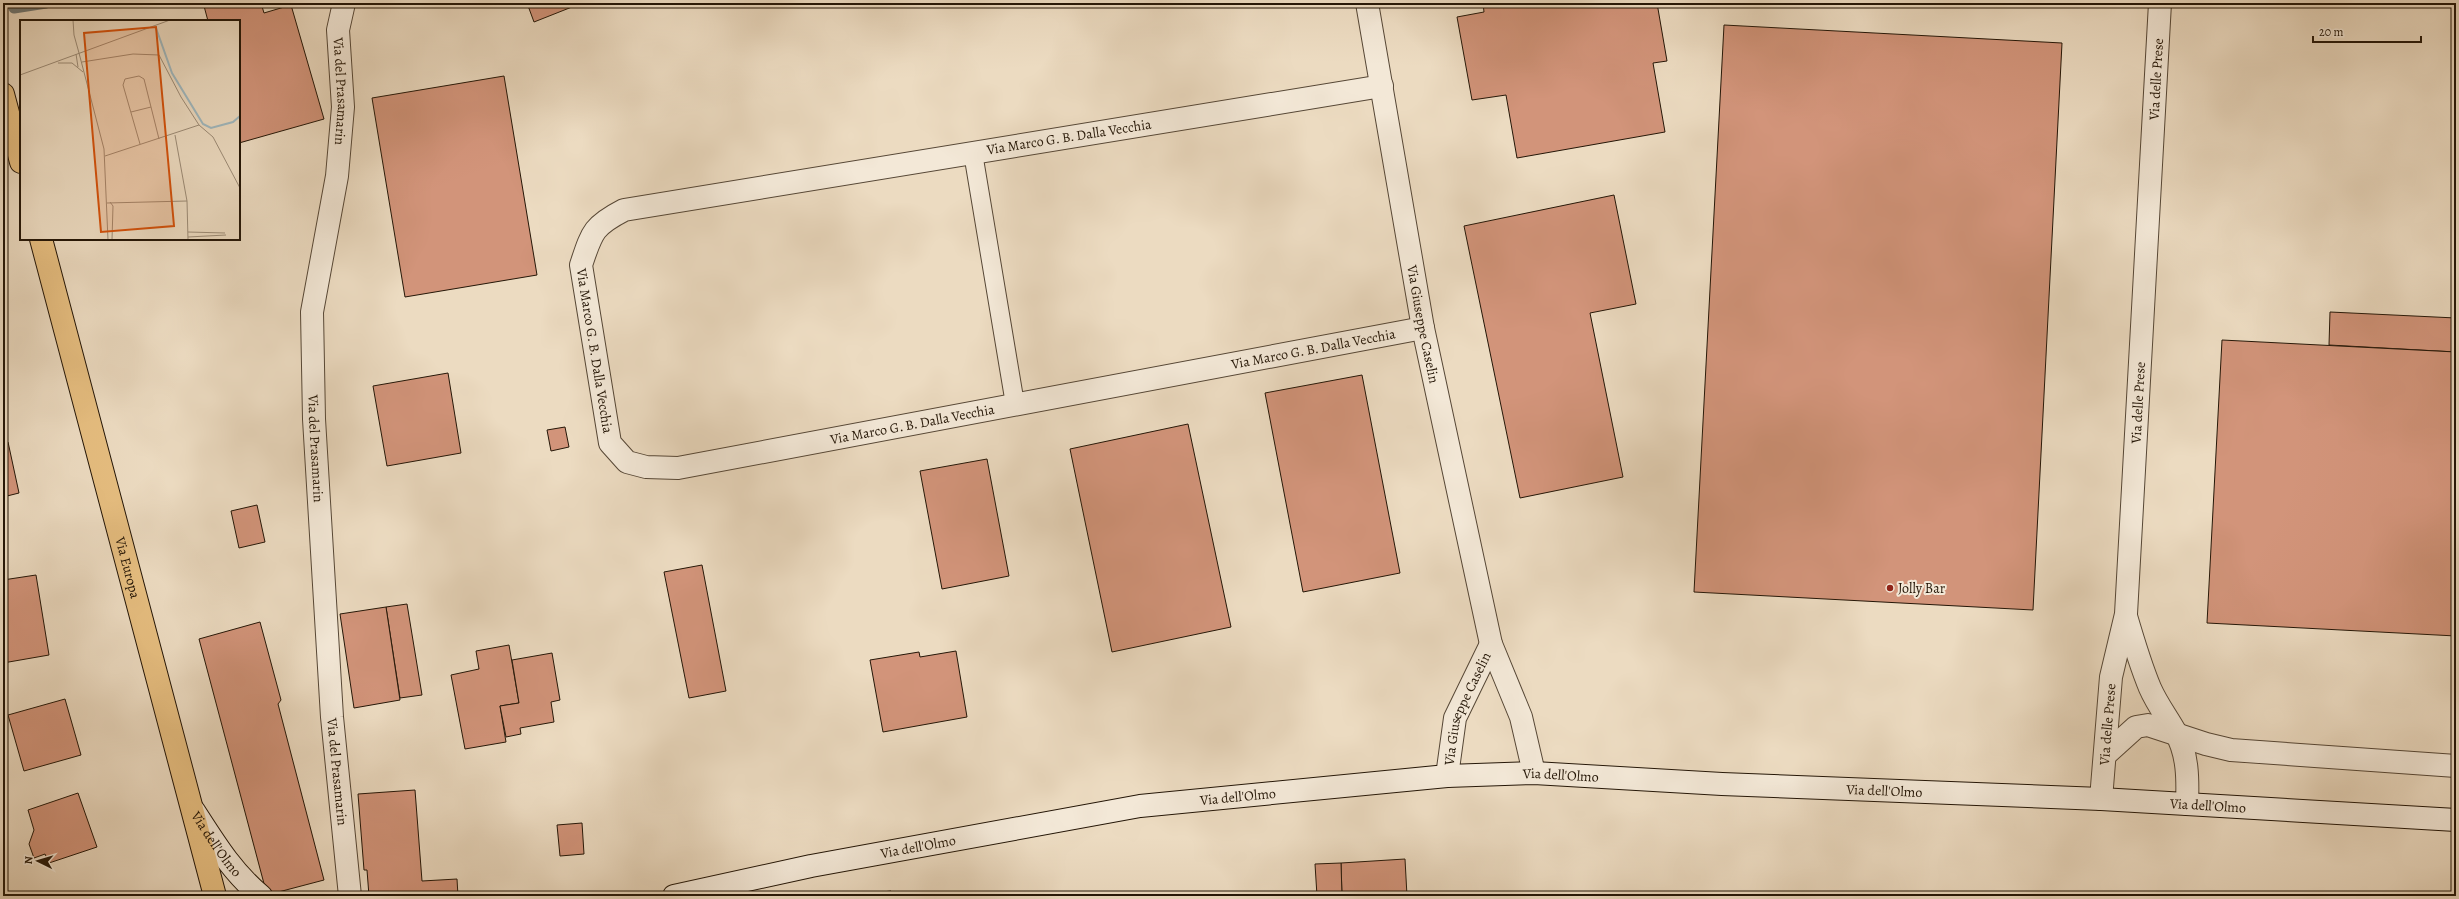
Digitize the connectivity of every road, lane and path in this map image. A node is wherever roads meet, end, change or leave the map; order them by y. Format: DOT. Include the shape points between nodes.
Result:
graph roads {
  1 [pos="344,3"];
  2 [pos="1367,3"];
  3 [pos="2160,3"];
  4 [pos="1382,86"];
  5 [pos="3,94"];
  6 [pos="973,153"];
  7 [pos="20,158"];
  8 [pos="41,240"];
  9 [pos="1423,328"];
  10 [pos="1015,404"];
  11 [pos="2126,614"];
  12 [pos="1491,644"];
  13 [pos="2177,734"];
  14 [pos="2104,755"];
  15 [pos="2456,766"];
  16 [pos="1534,773"];
  17 [pos="1447,776"];
  18 [pos="2101,799"];
  19 [pos="2187,804"];
  20 [pos="191,806"];
  21 [pos="2456,820"];
  22 [pos="215,896"];
  23 [pos="261,896"];
  24 [pos="350,896"];
  25 [pos="674,896"];
  1 -- 24 [label="street, Via del Prasamarin" via="338,30 343,107 337,176 312,312 314,419 332,717"];
  2 -- 4 [label="street, Via Giuseppe Caselin"];
  3 -- 11 [label="street, Via delle Prese"];
  4 -- 6 [label="street, Via Marco G. B. Dalla Vecchia"];
  4 -- 9 [label="street, Via Giuseppe Caselin"];
  5 -- 7 [label="main road"];
  6 -- 10 [label="lane"];
  6 -- 10 [label="street, Via Marco G. B. Dalla Vecchia" via="624,210 602,221 590,238 581,265 610,443 627,462 646,467 678,468"];
  8 -- 20 [label="main road, Via Europa"];
  9 -- 10 [label="street, Via Marco G. B. Dalla Vecchia"];
  9 -- 12 [label="street, Via Giuseppe Caselin"];
  11 -- 13 [label="street" via="2150,688"];
  11 -- 14 [label="street, Via delle Prese" via="2111,677"];
  12 -- 16 [label="street, Via Giuseppe Caselin" via="1520,717"];
  12 -- 17 [label="street, Via Giuseppe Caselin" via="1455,718"];
  13 -- 14 [label="street" via="2148,725 2136,727"];
  13 -- 15 [label="street" via="2231,750"];
  13 -- 19 [label="street" via="2184,752 2188,777"];
  14 -- 18 [label="street, Via delle Prese"];
  16 -- 17 [label="street, Via dell'Olmo"];
  16 -- 18 [label="street, Via dell'Olmo" via="1722,784"];
  17 -- 25 [label="street, Via dell'Olmo" via="1140,806 811,866"];
  18 -- 19 [label="street, Via dell'Olmo"];
  19 -- 21 [label="street, Via dell'Olmo"];
  20 -- 22 [label="main road, Via Europa"];
  20 -- 23 [label="street, Via dell'Olmo" via="224,858 242,881"];
}
